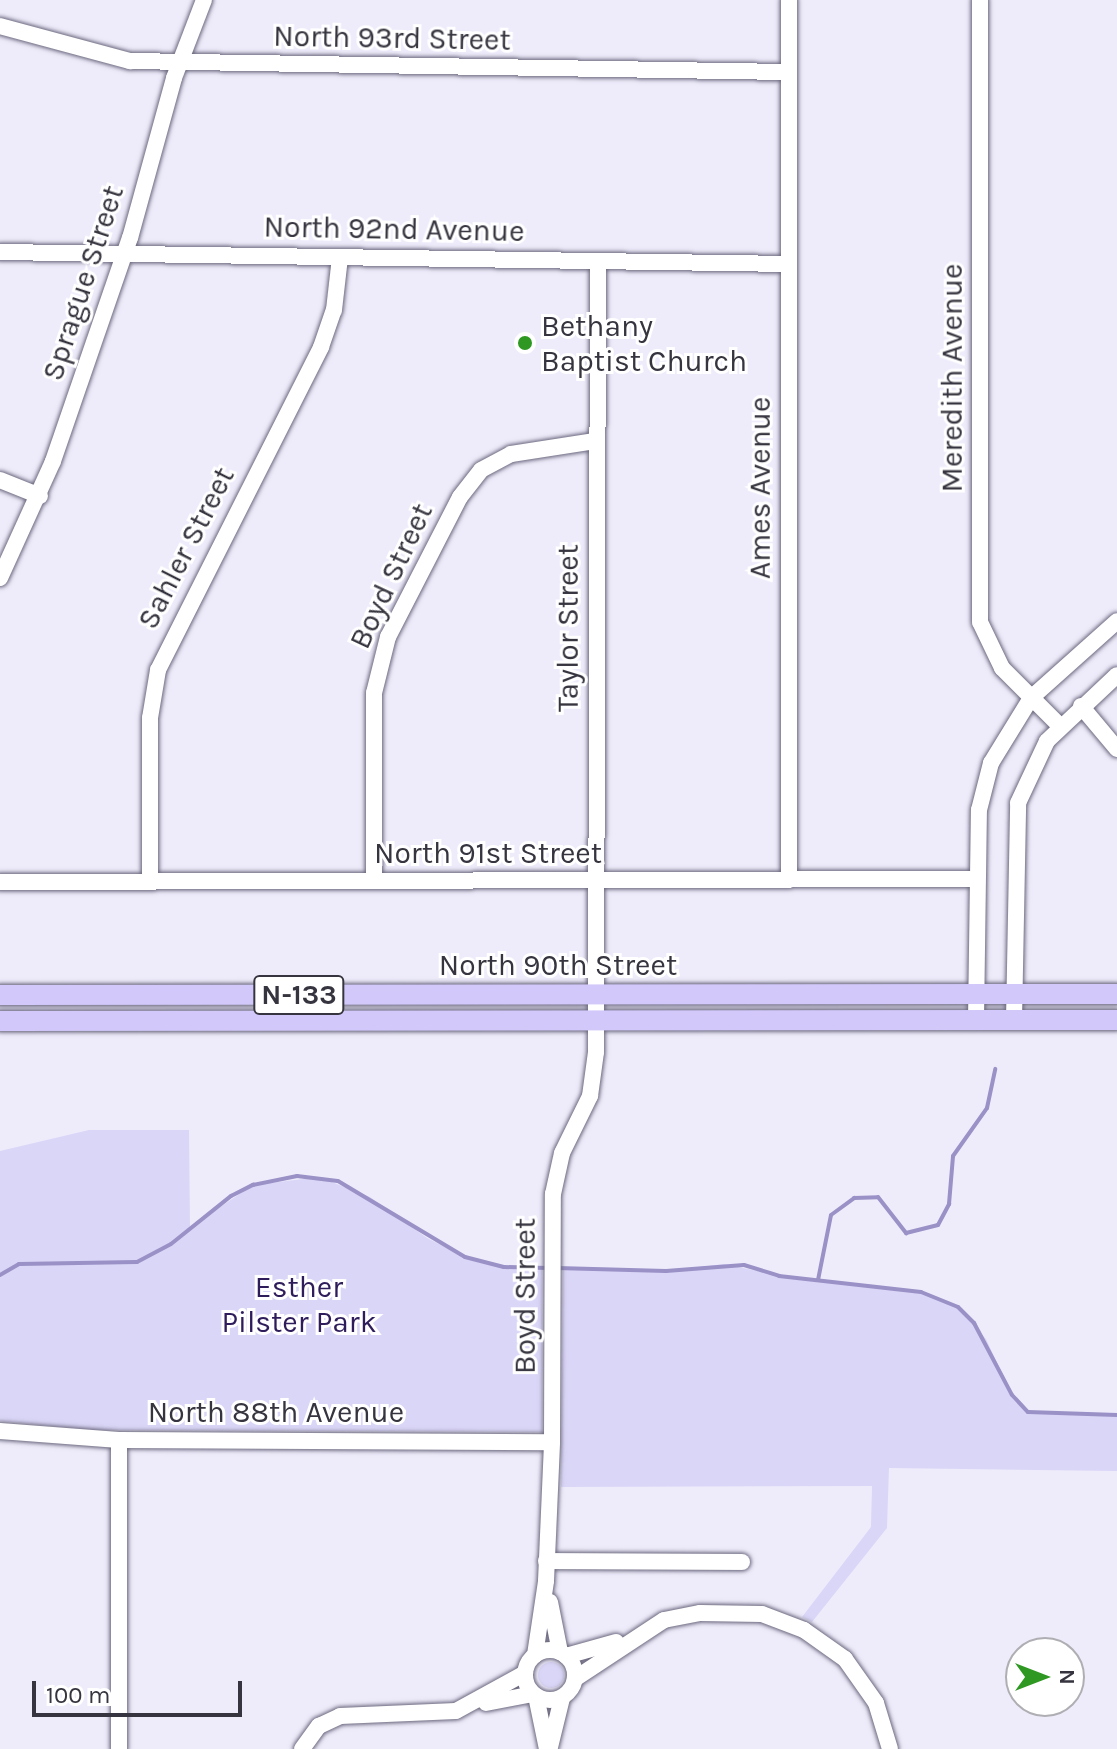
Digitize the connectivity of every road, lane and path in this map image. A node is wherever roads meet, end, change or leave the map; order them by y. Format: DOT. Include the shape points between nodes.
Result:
graph roads {
  1 [pos="204,0"];
  2 [pos="789,0"];
  3 [pos="980,0"];
  4 [pos="0,26"];
  5 [pos="180,63"];
  6 [pos="788,72"];
  7 [pos="0,252"];
  8 [pos="124,253"];
  9 [pos="340,257"];
  10 [pos="598,261"];
  11 [pos="787,264"];
  12 [pos="595,441"];
  13 [pos="0,480"];
  14 [pos="40,496"];
  15 [pos="0,578"];
  16 [pos="1117,621"];
  17 [pos="1117,675"];
  18 [pos="1031,698"];
  19 [pos="1081,706"];
  20 [pos="1060,726"];
  21 [pos="1117,749"];
  22 [pos="977,879"];
  23 [pos="374,880"];
  24 [pos="789,880"];
  25 [pos="150,881"];
  26 [pos="0,882"];
  27 [pos="596,882"];
  28 [pos="976,994"];
  29 [pos="1014,994"];
  30 [pos="1117,994"];
  31 [pos="0,995"];
  32 [pos="597,995"];
  33 [pos="976,1020"];
  34 [pos="1014,1020"];
  35 [pos="1117,1020"];
  36 [pos="0,1021"];
  37 [pos="597,1021"];
  38 [pos="0,1431"];
  39 [pos="119,1440"];
  40 [pos="552,1442"];
  41 [pos="546,1561"];
  42 [pos="742,1562"];
  43 [pos="546,1581"];
  44 [pos="636,1634"];
  45 [pos="563,1654"];
  46 [pos="535,1655"];
  47 [pos="525,1673"];
  48 [pos="576,1678"];
  49 [pos="534,1695"];
  50 [pos="562,1698"];
  51 [pos="469,1707"];
  52 [pos="306,1742"];
  53 [pos="119,1749"];
  54 [pos="548,1749"];
  55 [pos="890,1749"];
  1 -- 5 [label="street, Sprague Street"];
  2 -- 6 [label="street, Ames Avenue"];
  3 -- 18 [label="street, Meredith Avenue" via="980,622 992,655"];
  4 -- 5 [label="street, North 93rd Street" via="94,55"];
  5 -- 6 [label="street, North 93rd Street"];
  5 -- 8 [label="street, Sprague Street"];
  6 -- 11 [label="street, Ames Avenue"];
  7 -- 8 [label="street, North 92nd Avenue"];
  8 -- 9 [label="street, North 92nd Avenue"];
  8 -- 14 [label="street, Sprague Street"];
  9 -- 10 [label="street, North 92nd Avenue"];
  9 -- 25 [label="street, Sahler Street" via="334,310 321,347 158,670 150,718"];
  10 -- 11 [label="street, North 92nd Avenue"];
  10 -- 12 [label="street, Taylor Street"];
  11 -- 24 [label="street, Ames Avenue"];
  12 -- 23 [label="street, Boyd Street" via="511,454 481,470 460,497 388,637 373,701"];
  12 -- 27 [label="street, Taylor Street"];
  13 -- 14 [label="street"];
  14 -- 15 [label="street, Sprague Street"];
  16 -- 18 [label="street"];
  17 -- 19 [label="street"];
  18 -- 20 [label="street, Meredith Avenue"];
  18 -- 22 [label="street" via="1001,741 984,786"];
  19 -- 20 [label="street"];
  19 -- 21 [label="street"];
  20 -- 29 [label="street" via="1030,769 1014,827"];
  22 -- 24 [label="street, North 91st Street"];
  22 -- 28 [label="street"];
  23 -- 25 [label="street, North 91st Street"];
  23 -- 27 [label="street, North 91st Street"];
  24 -- 27 [label="street, North 91st Street"];
  25 -- 26 [label="street, North 91st Street"];
  27 -- 32 [label="street, Taylor Street"];
  28 -- 29 [label="main road, North 90th Street / N-133"];
  28 -- 32 [label="main road, North 90th Street / N-133"];
  28 -- 33 [label="street"];
  29 -- 30 [label="main road, North 90th Street / N-133"];
  29 -- 34 [label="street"];
  31 -- 32 [label="main road, North 90th Street / N-133"];
  32 -- 37 [label="street, Boyd Street"];
  33 -- 34 [label="main road, North 90th Street / N-133"];
  33 -- 37 [label="main road, North 90th Street / N-133"];
  34 -- 35 [label="main road, North 90th Street / N-133"];
  36 -- 37 [label="main road, North 90th Street / N-133"];
  37 -- 40 [label="street, Boyd Street" via="593,1086 562,1153 553,1221"];
  38 -- 39 [label="street, North 88th Avenue"];
  39 -- 40 [label="street, North 88th Avenue"];
  39 -- 53 [label="street"];
  40 -- 41 [label="street, Boyd Street"];
  41 -- 42 [label="street"];
  41 -- 43 [label="street, Boyd Street"];
  43 -- 45 [label="street, Boyd Street"];
  43 -- 46 [label="street, Boyd Street"];
  44 -- 45 [label="street"];
  44 -- 48 [label="street"];
  44 -- 55 [label="street" via="664,1620 700,1613 762,1614 804,1630 837,1652 868,1689"];
  45 -- 46 [label="street"];
  45 -- 48 [label="street, Boyd Street"];
  46 -- 47 [label="street, Boyd Street"];
  47 -- 49 [label="street"];
  47 -- 51 [label="street"];
  48 -- 50 [label="street"];
  49 -- 50 [label="street"];
  49 -- 51 [label="street"];
  49 -- 54 [label="street"];
  50 -- 54 [label="street"];
  51 -- 52 [label="street" via="444,1714 340,1716"];
}
